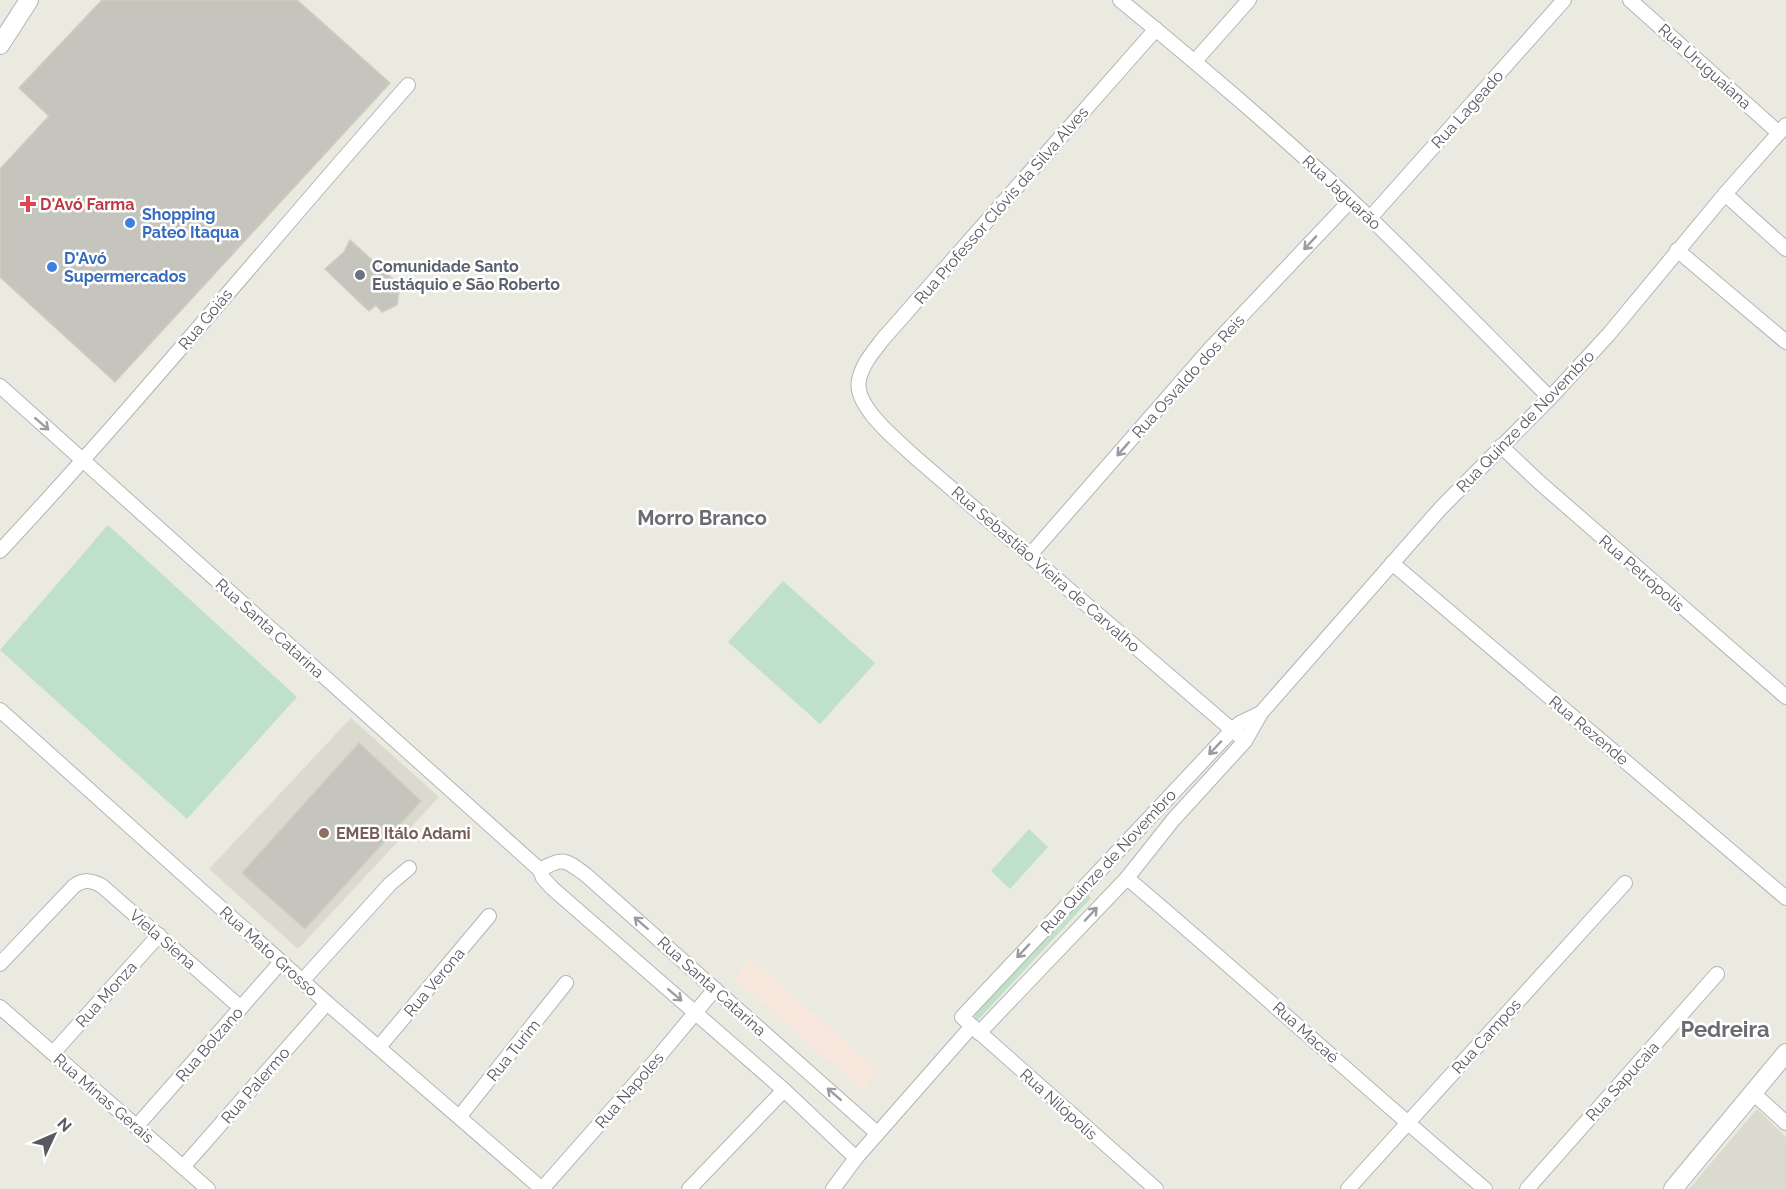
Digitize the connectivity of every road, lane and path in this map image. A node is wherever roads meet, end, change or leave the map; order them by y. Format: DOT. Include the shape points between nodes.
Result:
graph roads {
  1 [pos="29,0"];
  2 [pos="1120,0"];
  3 [pos="1249,0"];
  4 [pos="1564,0"];
  5 [pos="1630,0"];
  6 [pos="1156,29"];
  7 [pos="0,45"];
  8 [pos="1195,61"];
  9 [pos="408,85"];
  10 [pos="1783,129"];
  11 [pos="1725,194"];
  12 [pos="1351,200"];
  13 [pos="1370,218"];
  14 [pos="1786,249"];
  15 [pos="1677,250"];
  16 [pos="1786,342"];
  17 [pos="0,387"];
  18 [pos="858,388"];
  19 [pos="1550,398"];
  20 [pos="1501,446"];
  21 [pos="84,461"];
  22 [pos="0,551"];
  23 [pos="1030,555"];
  24 [pos="1392,563"];
  25 [pos="1786,697"];
  26 [pos="0,710"];
  27 [pos="1261,713"];
  28 [pos="1232,730"];
  29 [pos="1245,741"];
  30 [pos="409,868"];
  31 [pos="540,870"];
  32 [pos="1126,878"];
  33 [pos="1090,880"];
  34 [pos="1625,883"];
  35 [pos="1108,896"];
  36 [pos="1786,897"];
  37 [pos="489,916"];
  38 [pos="159,935"];
  39 [pos="281,963"];
  40 [pos="0,964"];
  41 [pos="1717,974"];
  42 [pos="303,980"];
  43 [pos="566,983"];
  44 [pos="715,989"];
  45 [pos="327,1003"];
  46 [pos="0,1007"];
  47 [pos="241,1008"];
  48 [pos="695,1013"];
  49 [pos="971,1025"];
  50 [pos="379,1047"];
  51 [pos="53,1053"];
  52 [pos="1786,1053"];
  53 [pos="784,1090"];
  54 [pos="1752,1092"];
  55 [pos="460,1116"];
  56 [pos="1786,1123"];
  57 [pos="1407,1124"];
  58 [pos="136,1126"];
  59 [pos="877,1133"];
  60 [pos="856,1158"];
  61 [pos="183,1167"];
  62 [pos="836,1188"];
  63 [pos="208,1189"];
  64 [pos="542,1189"];
  65 [pos="689,1189"];
  66 [pos="1156,1189"];
  67 [pos="1348,1189"];
  68 [pos="1485,1189"];
  69 [pos="1527,1189"];
  70 [pos="1673,1189"];
  1 -- 7 [label="street"];
  2 -- 6 [label="street, Rua Jaguarão"];
  3 -- 8 [label="street"];
  4 -- 13 [label="street, Rua Lageado"];
  5 -- 10 [label="street, Rua Uruguaiana"];
  6 -- 8 [label="street, Rua Jaguarão"];
  6 -- 18 [label="street, Rua Professor Clóvis da Silva Alves" via="884,339 861,372"];
  8 -- 12 [label="street, Rua Jaguarão"];
  9 -- 21 [label="street, Rua Goiás"];
  10 -- 11 [label="street, Rua Quinze de Novembro"];
  11 -- 14 [label="street"];
  11 -- 15 [label="street, Rua Quinze de Novembro"];
  12 -- 13 [label="street, Rua Jaguarão"];
  12 -- 23 [label="street, Rua Osvaldo dos Reis, one-way" via="1209,350"];
  13 -- 19 [label="street, Rua Jaguarão"];
  15 -- 16 [label="street"];
  15 -- 19 [label="street, Rua Quinze de Novembro" via="1610,334"];
  17 -- 21 [label="street, Rua Santa Catarina, one-way"];
  18 -- 23 [label="street, Rua Sebastião Vieira de Carvalho" via="886,429"];
  19 -- 20 [label="street, Rua Quinze de Novembro"];
  20 -- 24 [label="street, Rua Quinze de Novembro"];
  20 -- 25 [label="street, Rua Petrópolis"];
  21 -- 22 [label="street, Rua Goiás"];
  21 -- 31 [label="street, Rua Santa Catarina"];
  23 -- 28 [label="street, Rua Sebastião Vieira de Carvalho"];
  24 -- 27 [label="street, Rua Quinze de Novembro"];
  24 -- 36 [label="street, Rua Rezende"];
  26 -- 39 [label="street, Rua Mato Grosso"];
  27 -- 28 [label="street, Rua Quinze de Novembro"];
  27 -- 29 [label="street, Rua Quinze de Novembro"];
  28 -- 29 [label="street, Rua Sebastião Vieira de Carvalho"];
  28 -- 33 [label="street, Rua Quinze de Novembro, one-way"];
  29 -- 32 [label="street, Rua Quinze de Novembro"];
  30 -- 42 [label="street"];
  44 -- 31 [label="street, Rua Santa Catarina, one-way" via="572,864 554,861"];
  31 -- 48 [label="street, Rua Santa Catarina, one-way" via="552,888"];
  32 -- 35 [label="street, Rua Quinze de Novembro"];
  32 -- 57 [label="street, Rua Macaé" via="1222,958"];
  33 -- 35 [label="street"];
  33 -- 49 [label="street, Rua Quinze de Novembro, one-way"];
  34 -- 57 [label="street, Rua Campos"];
  49 -- 35 [label="street, Rua Quinze de Novembro, one-way"];
  37 -- 50 [label="street, Rua Verona"];
  38 -- 40 [label="street, Viela Siena" via="102,886 80,881"];
  38 -- 47 [label="street, Viela Siena"];
  38 -- 51 [label="street, Rua Monza"];
  39 -- 42 [label="street, Rua Mato Grosso"];
  39 -- 47 [label="street, Rua Bolzano"];
  41 -- 69 [label="street, Rua Sapucaia"];
  42 -- 45 [label="street, Rua Mato Grosso"];
  43 -- 55 [label="street, Rua Turim"];
  44 -- 48 [label="street, Rua Napoles"];
  59 -- 44 [label="street, Rua Santa Catarina, one-way"];
  45 -- 50 [label="street, Rua Mato Grosso"];
  45 -- 61 [label="street, Rua Palermo"];
  46 -- 51 [label="street, Rua Minas Gerais"];
  47 -- 58 [label="street, Rua Bolzano"];
  48 -- 53 [label="street, Rua Santa Catarina"];
  48 -- 64 [label="street, Rua Napoles"];
  49 -- 59 [label="street, Rua Quinze de Novembro"];
  49 -- 66 [label="street, Rua Nilópolis"];
  50 -- 55 [label="street, Rua Mato Grosso"];
  51 -- 58 [label="street, Rua Minas Gerais"];
  52 -- 54 [label="street"];
  53 -- 60 [label="street, Rua Santa Catarina"];
  53 -- 65 [label="street"];
  54 -- 56 [label="street"];
  54 -- 70 [label="street"];
  55 -- 64 [label="street, Rua Mato Grosso"];
  57 -- 67 [label="street, Rua Campos"];
  57 -- 68 [label="street, Rua Macaé"];
  58 -- 61 [label="street, Rua Minas Gerais"];
  59 -- 60 [label="street, Rua Quinze de Novembro"];
  60 -- 62 [label="street, Rua Quinze de Novembro"];
  61 -- 63 [label="street, Rua Minas Gerais"];
}
